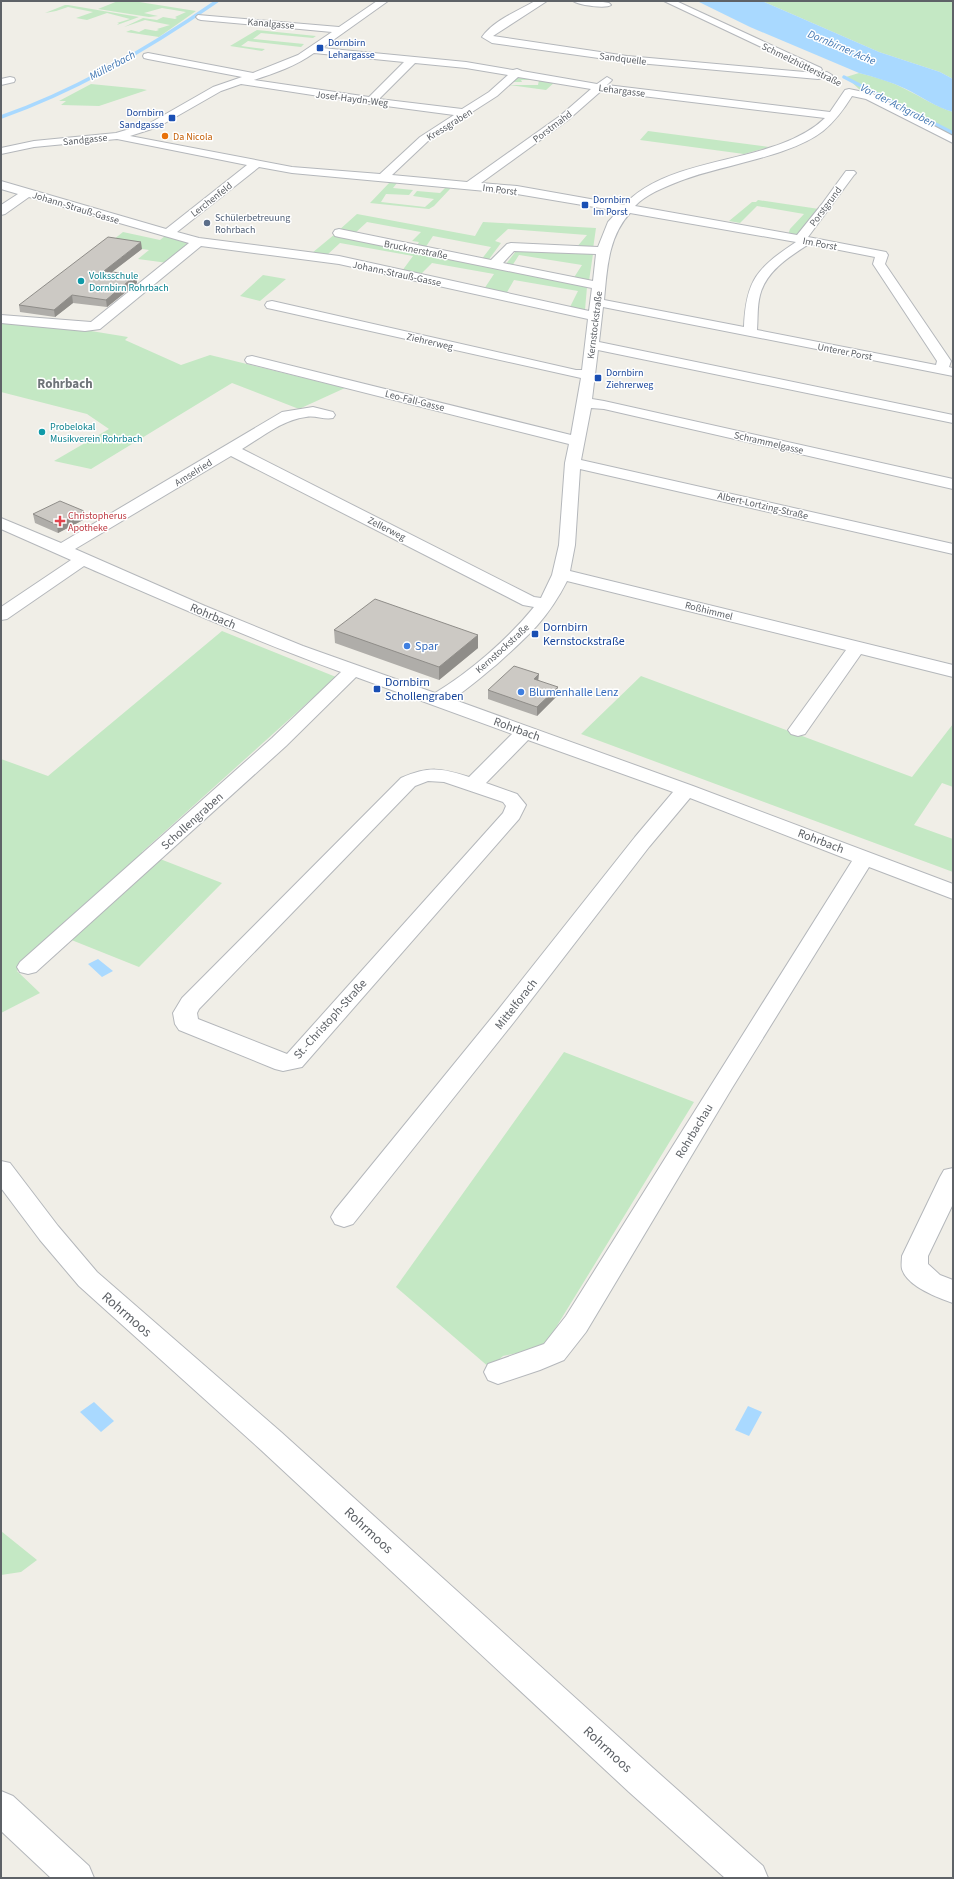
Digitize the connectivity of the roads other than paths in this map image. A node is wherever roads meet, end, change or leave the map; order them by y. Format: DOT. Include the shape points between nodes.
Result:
graph roads {
  1 [pos="383,1"];
  2 [pos="542,1"];
  3 [pos="578,1"];
  4 [pos="669,1"];
  5 [pos="606,5"];
  6 [pos="201,17"];
  7 [pos="341,30"];
  8 [pos="312,50"];
  9 [pos="148,56"];
  10 [pos="413,59"];
  11 [pos="627,59"];
  12 [pos="517,72"];
  13 [pos="827,74"];
  14 [pos="253,76"];
  15 [pos="237,81"];
  16 [pos="843,85"];
  17 [pos="598,87"];
  18 [pos="371,101"];
  19 [pos="467,113"];
  20 [pos="833,116"];
  21 [pos="117,136"];
  22 [pos="953,140"];
  23 [pos="1,151"];
  24 [pos="256,164"];
  25 [pos="850,173"];
  26 [pos="383,178"];
  27 [pos="1,185"];
  28 [pos="471,186"];
  29 [pos="28,192"];
  30 [pos="624,208"];
  31 [pos="1,211"];
  32 [pos="339,233"];
  33 [pos="167,234"];
  34 [pos="804,240"];
  35 [pos="198,242"];
  36 [pos="603,251"];
  37 [pos="882,255"];
  38 [pos="494,264"];
  39 [pos="599,286"];
  40 [pos="272,305"];
  41 [pos="596,309"];
  42 [pos="1,319"];
  43 [pos="750,333"];
  44 [pos="591,346"];
  45 [pos="252,360"];
  46 [pos="947,371"];
  47 [pos="588,374"];
  48 [pos="584,403"];
  49 [pos="328,415"];
  50 [pos="953,419"];
  51 [pos="577,441"];
  52 [pos="229,450"];
  53 [pos="573,463"];
  54 [pos="953,484"];
  55 [pos="4,527"];
  56 [pos="953,549"];
  57 [pos="62,550"];
  58 [pos="83,559"];
  59 [pos="561,575"];
  60 [pos="546,604"];
  61 [pos="1,615"];
  62 [pos="857,647"];
  63 [pos="352,671"];
  64 [pos="953,671"];
  65 [pos="438,700"];
  66 [pos="798,730"];
  67 [pos="525,732"];
  68 [pos="473,786"];
  69 [pos="686,790"];
  70 [pos="864,858"];
  71 [pos="953,892"];
  72 [pos="28,968"];
  73 [pos="1,1170"];
  74 [pos="953,1177"];
  75 [pos="344,1217"];
  76 [pos="953,1292"];
  77 [pos="498,1372"];
  78 [pos="1,1808"];
  79 [pos="78,1878"];
  80 [pos="751,1878"];
  1 -- 7 [label="street, Sandgasse"];
  2 -- 11 [label="street, Sandquelle" via="499,26 487,37 492,40"];
  3 -- 5 [label="street"];
  4 -- 13 [label="street, Schmelzhütterstraße"];
  6 -- 7 [label="street, Kanalgasse"];
  7 -- 8 [label="street, Sandgasse"];
  8 -- 10 [label="street, Lehargasse"];
  8 -- 14 [label="street, Sandgasse" via="288,64"];
  9 -- 14 [label="street, Sandgasse"];
  10 -- 12 [label="street, Lehargasse"];
  10 -- 18 [label="street"];
  11 -- 13 [label="street, Sandquelle" via="818,76"];
  11 -- 17 [label="street, Porstmahd"];
  12 -- 17 [label="street, Lehargasse"];
  12 -- 19 [label="street, Kressgraben"];
  13 -- 16 [label="street, Schmelzhütterstraße"];
  14 -- 15 [label="street, Sandgasse"];
  15 -- 18 [label="street, Josef-Haydn-Weg"];
  15 -- 21 [label="street, Sandgasse" via="210,92 154,126"];
  16 -- 20 [label="street, Kernstockstraße"];
  16 -- 22 [label="street, Schmelzhütterstraße"];
  17 -- 20 [label="street, Lehargasse"];
  17 -- 28 [label="street, Porstmahd" via="564,118"];
  18 -- 19 [label="street, Josef-Haydn-Weg"];
  19 -- 26 [label="street, Kressgraben" via="424,139"];
  20 -- 30 [label="street, Kernstockstraße" via="813,133 787,146 685,175 657,187"];
  21 -- 23 [label="street, Sandgasse" via="34,144"];
  21 -- 24 [label="street, Im Porst"];
  24 -- 26 [label="street, Im Porst" via="299,171"];
  24 -- 33 [label="street, Lerchenfeld"];
  25 -- 34 [label="street, Porstgrund"];
  26 -- 28 [label="street, Im Porst"];
  27 -- 29 [label="street, Johann-Strauß-Gasse"];
  28 -- 30 [label="street, Im Porst" via="517,190"];
  29 -- 31 [label="street"];
  29 -- 33 [label="street, Johann-Strauß-Gasse"];
  30 -- 34 [label="street, Im Porst"];
  30 -- 36 [label="street, Kernstockstraße" via="608,233"];
  32 -- 38 [label="street, Brucknerstraße"];
  33 -- 35 [label="street, Johann-Strauß-Gasse"];
  34 -- 37 [label="street, Im Porst"];
  34 -- 43 [label="street" via="769,268 759,281 752,303"];
  35 -- 41 [label="street, Johann-Strauß-Gasse" via="339,260"];
  35 -- 42 [label="street" via="96,326"];
  36 -- 38 [label="street" via="511,247"];
  36 -- 39 [label="street, Kernstockstraße"];
  37 -- 46 [label="street, Unterer Porst" via="880,264 944,361"];
  38 -- 39 [label="street, Brucknerstraße"];
  39 -- 41 [label="street, Kernstockstraße"];
  40 -- 47 [label="street, Ziehrerweg" via="576,374"];
  41 -- 43 [label="street, Unterer Porst"];
  41 -- 44 [label="street, Kernstockstraße"];
  43 -- 46 [label="street, Unterer Porst"];
  44 -- 47 [label="street, Kernstockstraße"];
  44 -- 50 [label="street" via="657,356"];
  45 -- 51 [label="street, Leo-Fall-Gasse"];
  47 -- 48 [label="street, Kernstockstraße"];
  48 -- 51 [label="street, Kernstockstraße"];
  48 -- 54 [label="street, Schrammelgasse" via="604,405"];
  49 -- 52 [label="street, Amselried" via="313,411 287,415"];
  51 -- 53 [label="street, Kernstockstraße"];
  52 -- 57 [label="street, Amselried"];
  52 -- 60 [label="street, Zellerweg" via="529,601"];
  53 -- 56 [label="street, Albert-Lortzing-Straße"];
  53 -- 59 [label="street, Kernstockstraße" via="567,544"];
  55 -- 57 [label="street, Rohrbach"];
  57 -- 58 [label="street, Rohrbach"];
  58 -- 61 [label="street"];
  58 -- 63 [label="street, Rohrbach" via="249,631"];
  59 -- 60 [label="street, Kernstockstraße"];
  59 -- 62 [label="street, Roßhimmel"];
  60 -- 65 [label="street, Kernstockstraße" via="524,630 459,687"];
  62 -- 64 [label="street, Roßhimmel"];
  62 -- 66 [label="street"];
  63 -- 65 [label="street, Rohrbach"];
  63 -- 72 [label="street, Schollengraben" via="279,742"];
  65 -- 67 [label="street, Rohrbach"];
  67 -- 68 [label="street"];
  67 -- 69 [label="street, Rohrbach"];
  68 -- 68 [label="street, St.-Christoph-Straße" via="446,776 424,775 408,782 190,1004 185,1013 188,1024 283,1063 294,1060 512,815 516,805 510,798"];
  69 -- 70 [label="street, Rohrbach"];
  69 -- 75 [label="street, Mittelforach"];
  70 -- 71 [label="street, Rohrbach"];
  70 -- 77 [label="street, Rohrbachau" via="576,1324 554,1352"];
  73 -- 80 [label="street, Rohrmoos" via="47,1231 88,1279 294,1462"];
  74 -- 76 [label="street" via="915,1256 915,1268 931,1282"];
  78 -- 79 [label="street"];
}
